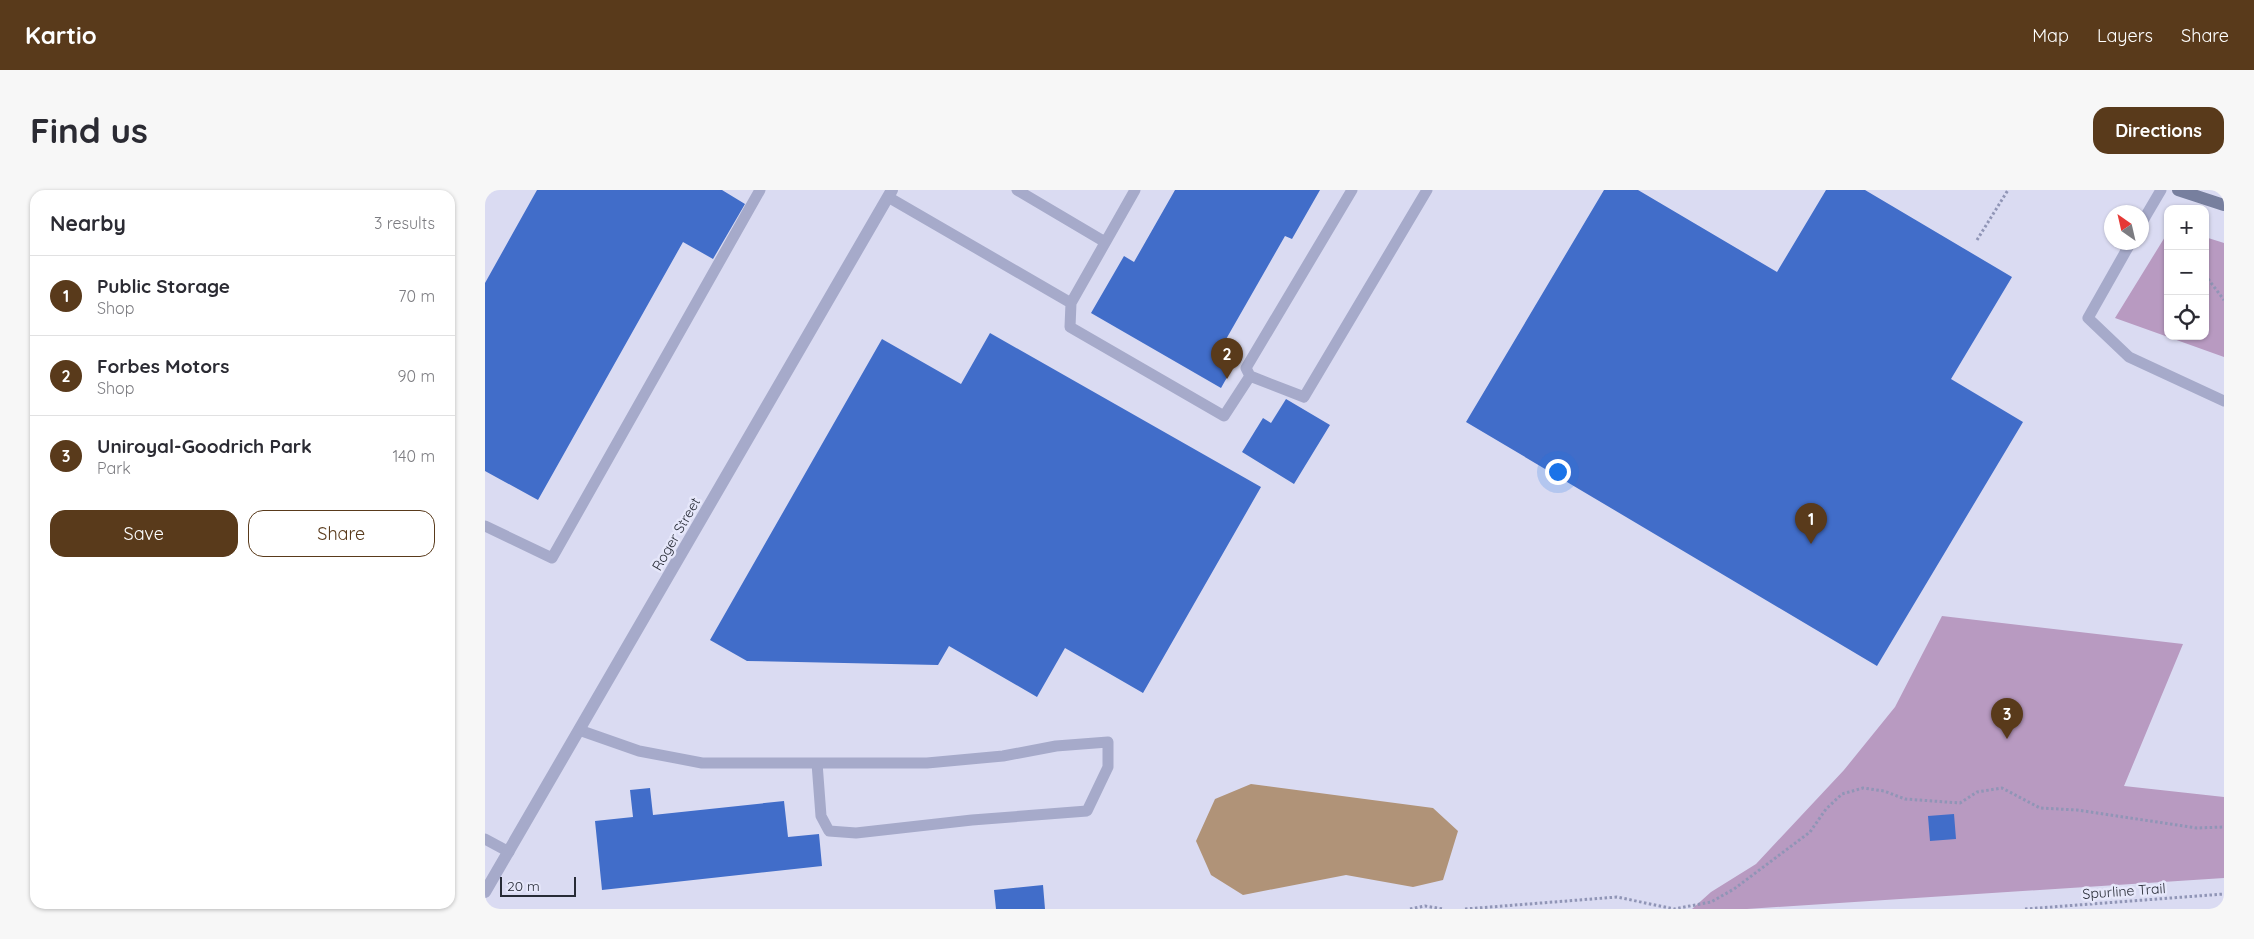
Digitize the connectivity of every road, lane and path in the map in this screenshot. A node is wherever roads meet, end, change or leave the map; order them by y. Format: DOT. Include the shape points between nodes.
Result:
graph roads {
  1 [pos="761,190"];
  2 [pos="1017,190"];
  3 [pos="1135,190"];
  4 [pos="1351,190"];
  5 [pos="1427,190"];
  6 [pos="2007,190"];
  7 [pos="2161,190"];
  8 [pos="2178,190"];
  9 [pos="890,194"];
  10 [pos="2224,205"];
  11 [pos="2149,210"];
  12 [pos="1977,240"];
  13 [pos="1105,242"];
  14 [pos="2126,250"];
  15 [pos="2209,280"];
  16 [pos="2224,300"];
  17 [pos="1071,303"];
  18 [pos="1250,376"];
  19 [pos="2224,401"];
  20 [pos="485,526"];
  21 [pos="579,730"];
  22 [pos="817,763"];
  23 [pos="2224,827"];
  24 [pos="485,839"];
  25 [pos="509,852"];
  26 [pos="485,892"];
  27 [pos="2224,894"];
  28 [pos="1410,909"];
  29 [pos="1443,909"];
  30 [pos="1465,909"];
  31 [pos="2025,909"];
  1 -- 20 [label="lane" via="552,558"];
  2 -- 13 [label="lane"];
  3 -- 13 [label="lane"];
  4 -- 18 [label="lane" via="1246,368"];
  5 -- 18 [label="lane" via="1304,397"];
  6 -- 12 [label="path"];
  7 -- 11 [label="lane"];
  8 -- 10 [label="main road"];
  9 -- 17 [label="lane"];
  9 -- 21 [label="street, Roger Street"];
  13 -- 17 [label="lane"];
  14 -- 19 [label="lane" via="2088,318 2129,357"];
  15 -- 16 [label="path"];
  17 -- 18 [label="lane" via="1070,327 1224,416"];
  21 -- 22 [label="lane" via="639,751 703,763"];
  21 -- 25 [label="street, Roger Street"];
  22 -- 22 [label="lane" via="927,763 1108,742 1108,767 1087,810 856,834 829,831 821,816"];
  23 -- 30 [label="path" via="2197,828 2077,810 2041,808 2002,788 1977,792 1960,803 1905,799 1863,788 1842,794 1826,809 1810,832 1734,889 1711,902 1673,909 1617,897"];
  24 -- 25 [label="lane"];
  25 -- 26 [label="street, Roger Street"];
  27 -- 31 [label="path, Spurline Trail"];
  28 -- 29 [label="path" via="1425,906"];
}
